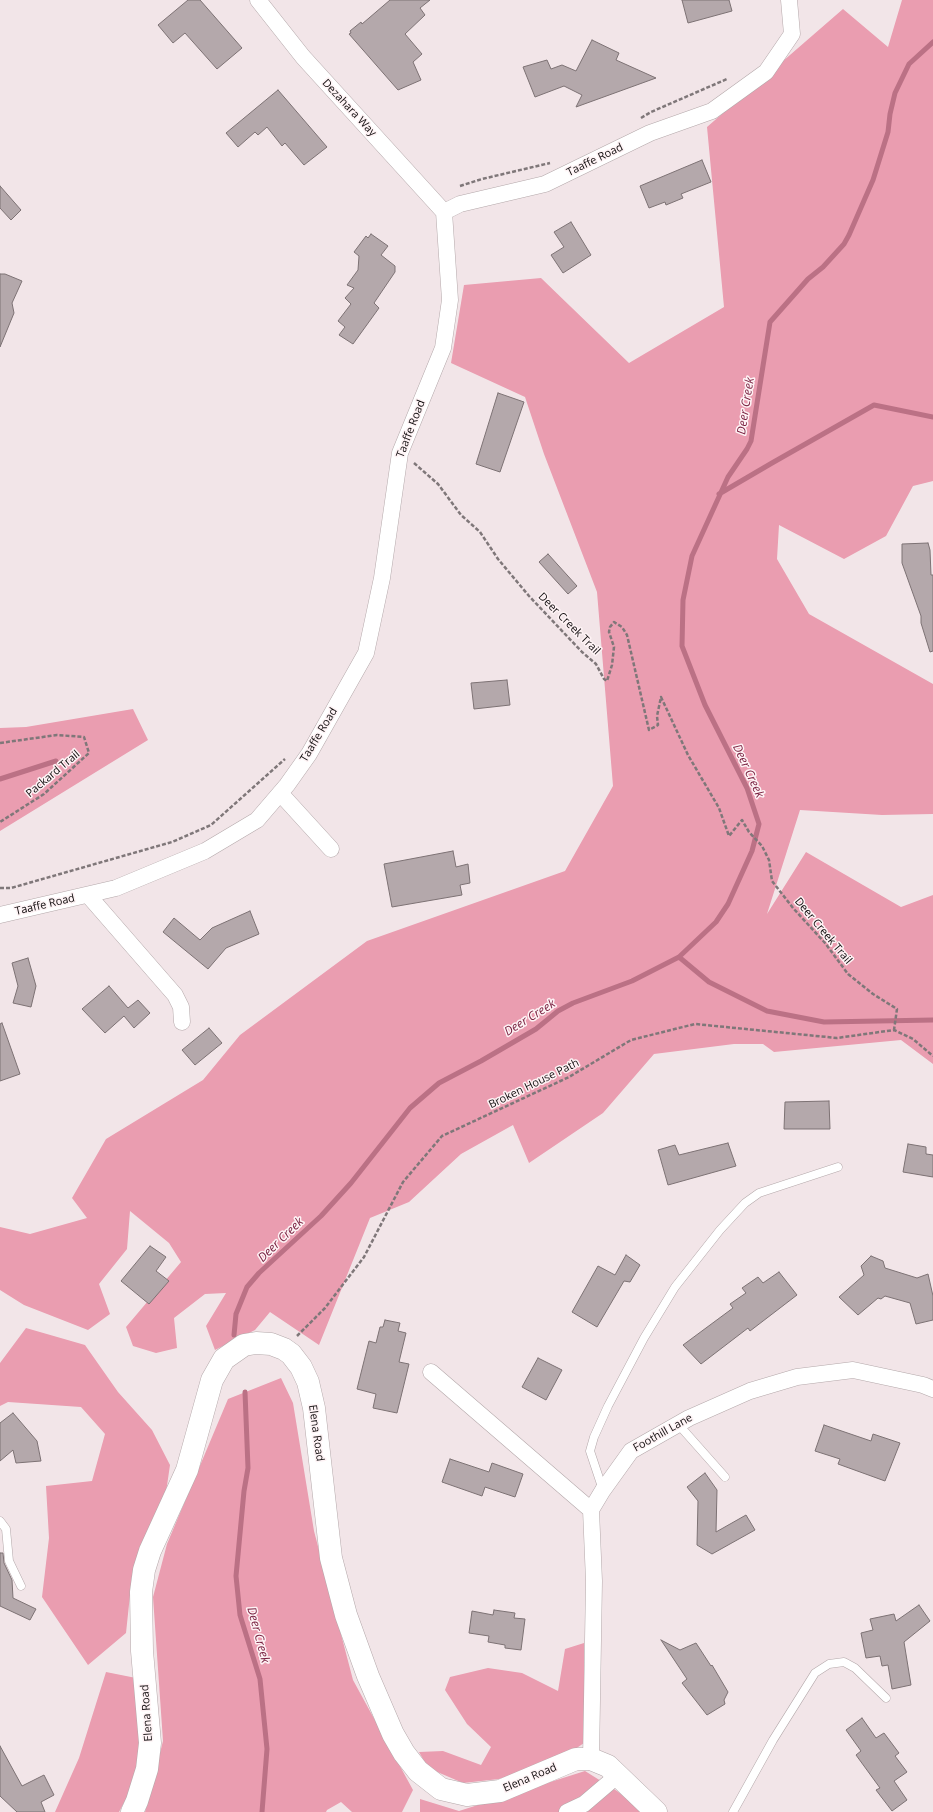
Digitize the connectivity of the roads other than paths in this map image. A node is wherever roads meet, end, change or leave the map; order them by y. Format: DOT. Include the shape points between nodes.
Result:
graph roads {
  1 [pos="258,0"];
  2 [pos="789,0"];
  3 [pos="440,207"];
  4 [pos="280,793"];
  5 [pos="331,849"];
  6 [pos="88,895"];
  7 [pos="0,915"];
  8 [pos="182,1022"];
  9 [pos="838,1167"];
  10 [pos="431,1372"];
  11 [pos="933,1389"];
  12 [pos="678,1424"];
  13 [pos="725,1476"];
  14 [pos="603,1490"];
  15 [pos="591,1510"];
  16 [pos="0,1521"];
  17 [pos="21,1586"];
  18 [pos="886,1698"];
  19 [pos="591,1759"];
  20 [pos="618,1775"];
  21 [pos="132,1812"];
  22 [pos="567,1812"];
  23 [pos="656,1812"];
  24 [pos="733,1812"];
  1 -- 3 [label="street, Dezahara Way" via="303,58"];
  2 -- 3 [label="street, Taaffe Road" via="792,34 766,72 712,112 650,133 545,184"];
  3 -- 4 [label="street, Taaffe Road" via="450,300 443,348 400,452 382,578 366,653 317,741"];
  4 -- 5 [label="street"];
  4 -- 6 [label="street, Taaffe Road" via="257,820 204,851 116,888"];
  6 -- 7 [label="street, Taaffe Road"];
  6 -- 8 [label="street" via="175,995 181,1007"];
  9 -- 14 [label="lane" via="759,1193 744,1203 675,1288 644,1338 594,1437 590,1451"];
  10 -- 15 [label="street"];
  11 -- 12 [label="street, Foothill Lane" via="853,1370 797,1377 750,1391"];
  12 -- 13 [label="lane"];
  12 -- 14 [label="street, Foothill Lane" via="631,1451"];
  14 -- 15 [label="street, Foothill Lane"];
  15 -- 19 [label="street" via="594,1581"];
  16 -- 17 [label="lane" via="6,1529 9,1561"];
  18 -- 24 [label="lane" via="855,1668 844,1662 829,1664 815,1673 773,1740"];
  19 -- 20 [label="street, Elena Road" via="608,1766"];
  19 -- 21 [label="street, Elena Road" via="576,1759 500,1791 468,1795 441,1789 418,1771 393,1734 346,1615 331,1558 314,1408 308,1382 301,1367 284,1349 271,1344 250,1344 244,1345 224,1360 212,1380 187,1470 144,1570 141,1592 142,1651 150,1743 147,1769"];
  20 -- 22 [label="street" via="584,1804"];
  20 -- 23 [label="street, Elena Road"];
}
